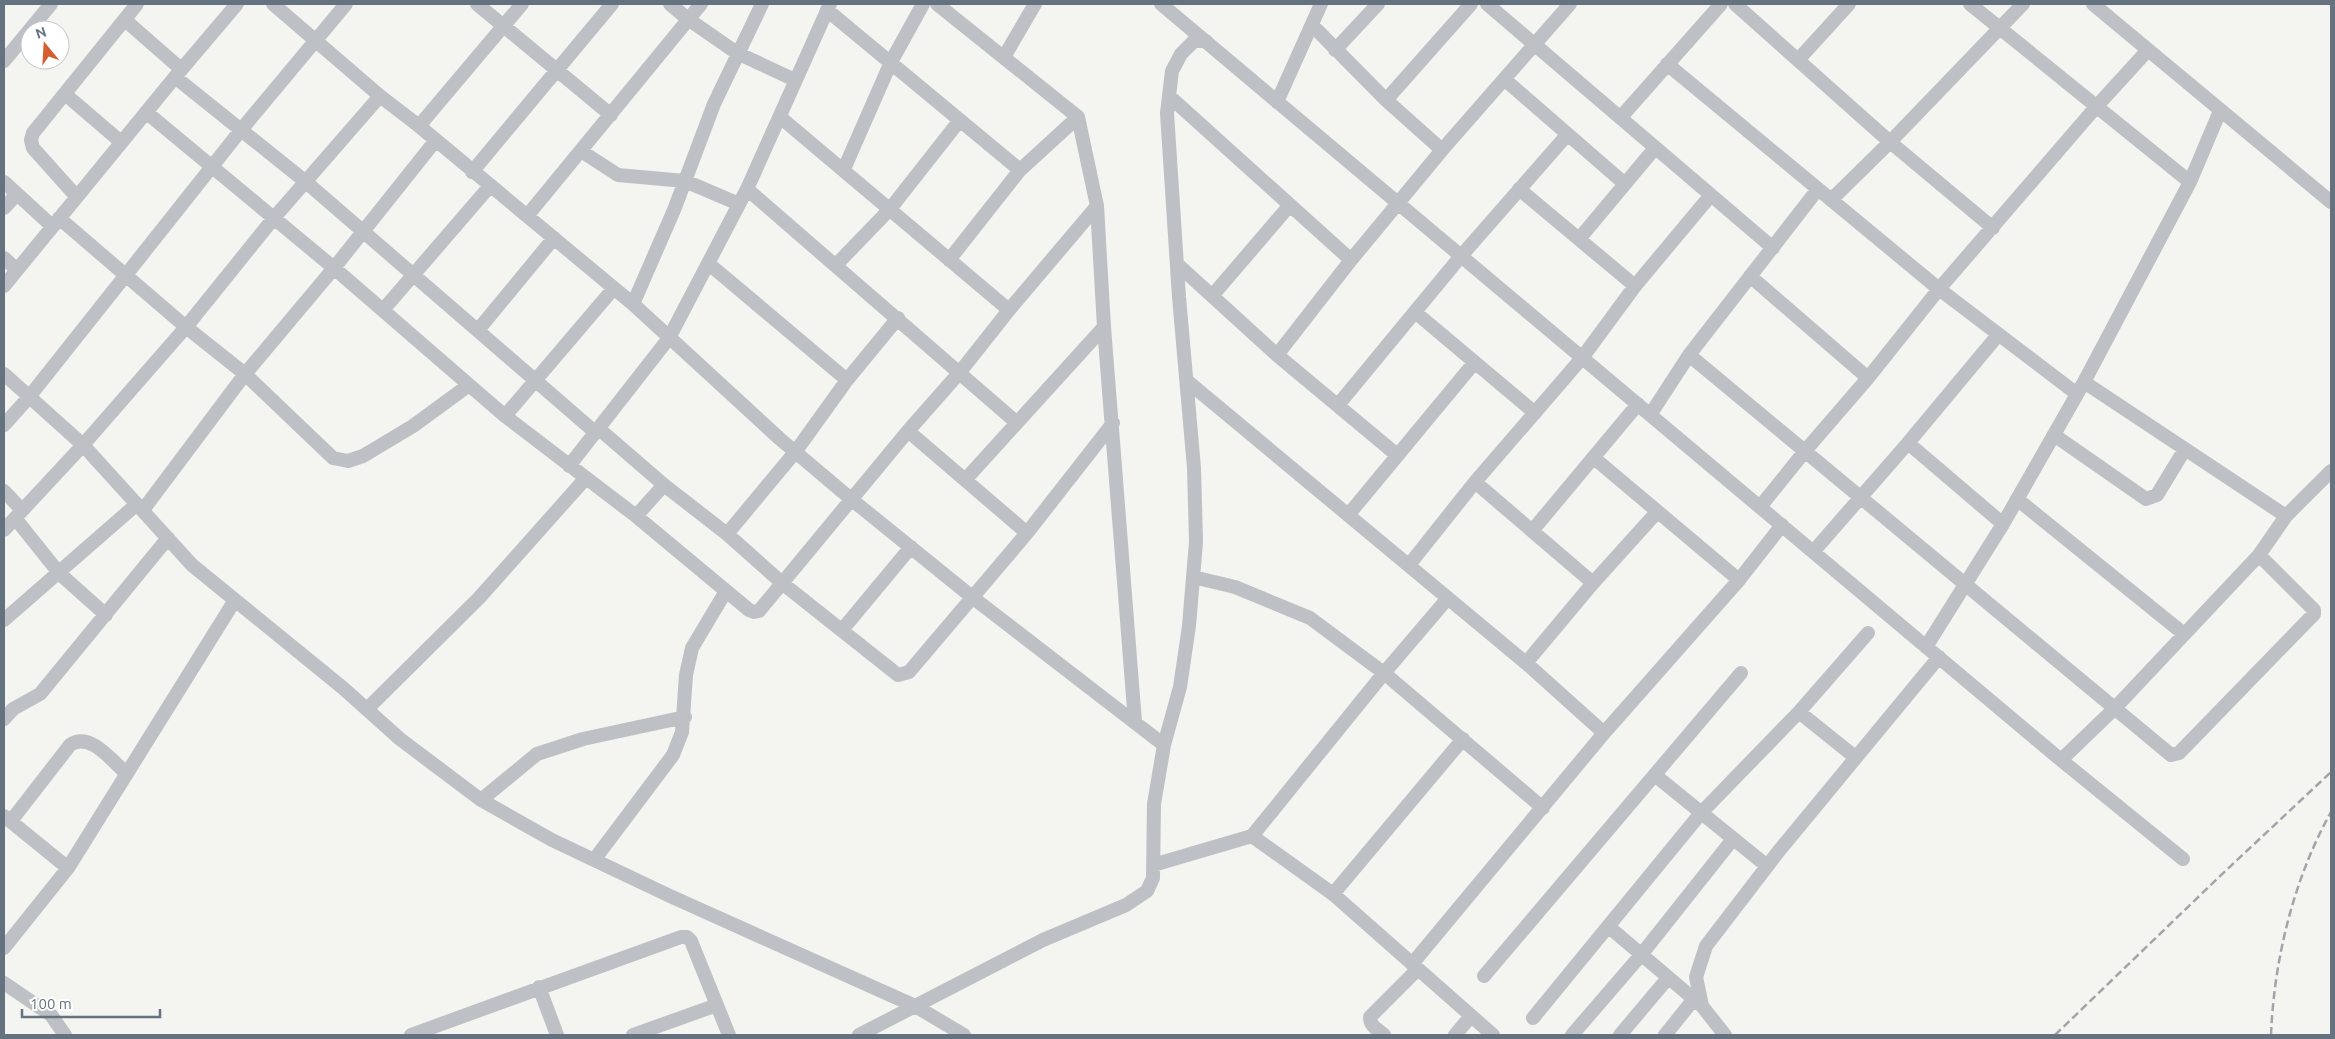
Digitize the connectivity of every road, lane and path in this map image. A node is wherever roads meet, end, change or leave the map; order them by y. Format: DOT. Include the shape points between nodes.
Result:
graph roads {
  1 [pos="51,4"];
  2 [pos="137,4"];
  3 [pos="237,4"];
  4 [pos="273,4"];
  5 [pos="346,4"];
  6 [pos="477,4"];
  7 [pos="522,4"];
  8 [pos="612,4"];
  9 [pos="670,4"];
  10 [pos="701,4"];
  11 [pos="762,4"];
  12 [pos="923,4"];
  13 [pos="937,4"];
  14 [pos="1035,4"];
  15 [pos="1321,4"];
  16 [pos="1378,4"];
  17 [pos="1471,4"];
  18 [pos="1487,4"];
  19 [pos="1570,4"];
  20 [pos="1721,4"];
  21 [pos="1735,4"];
  22 [pos="1849,4"];
  23 [pos="1970,4"];
  24 [pos="2023,4"];
  25 [pos="2093,4"];
  26 [pos="1166,6"];
  27 [pos="829,7"];
  28 [pos="688,19"];
  29 [pos="124,20"];
  30 [pos="1312,25"];
  31 [pos="504,27"];
  32 [pos="1999,28"];
  33 [pos="316,41"];
  34 [pos="1206,41"];
  35 [pos="1535,43"];
  36 [pos="8,46"];
  37 [pos="1336,50"];
  38 [pos="2148,50"];
  39 [pos="737,53"];
  40 [pos="1004,57"];
  41 [pos="1798,60"];
  42 [pos="4,61"];
  43 [pos="892,62"];
  44 [pos="1667,64"];
  45 [pos="557,71"];
  46 [pos="178,73"];
  47 [pos="1504,79"];
  48 [pos="795,80"];
  49 [pos="65,94"];
  50 [pos="380,96"];
  51 [pos="1169,96"];
  52 [pos="1386,100"];
  53 [pos="1278,102"];
  54 [pos="2096,107"];
  55 [pos="2220,110"];
  56 [pos="146,112"];
  57 [pos="611,115"];
  58 [pos="780,117"];
  59 [pos="1078,117"];
  60 [pos="1621,117"];
  61 [pos="960,120"];
  62 [pos="419,126"];
  63 [pos="241,130"];
  64 [pos="1568,135"];
  65 [pos="436,140"];
  66 [pos="121,142"];
  67 [pos="1890,142"];
  68 [pos="1655,148"];
  69 [pos="1442,150"];
  70 [pos="581,151"];
  71 [pos="212,168"];
  72 [pos="844,170"];
  73 [pos="1020,170"];
  74 [pos="472,172"];
  75 [pos="685,181"];
  76 [pos="4,182"];
  77 [pos="306,182"];
  78 [pos="2190,182"];
  79 [pos="1625,184"];
  80 [pos="490,186"];
  81 [pos="747,189"];
  82 [pos="1519,189"];
  83 [pos="1818,189"];
  84 [pos="17,194"];
  85 [pos="1711,195"];
  86 [pos="76,196"];
  87 [pos="1831,200"];
  88 [pos="2331,202"];
  89 [pos="1398,203"];
  90 [pos="740,204"];
  91 [pos="1290,205"];
  92 [pos="1097,206"];
  93 [pos="4,208"];
  94 [pos="890,209"];
  95 [pos="527,216"];
  96 [pos="273,219"];
  97 [pos="56,222"];
  98 [pos="1992,228"];
  99 [pos="362,231"];
  100 [pos="554,238"];
  101 [pos="1579,239"];
  102 [pos="1773,248"];
  103 [pos="1461,256"];
  104 [pos="4,258"];
  105 [pos="949,260"];
  106 [pos="1351,260"];
  107 [pos="709,264"];
  108 [pos="1177,264"];
  109 [pos="836,265"];
  110 [pos="334,268"];
  111 [pos="17,270"];
  112 [pos="127,275"];
  113 [pos="414,276"];
  114 [pos="1750,276"];
  115 [pos="4,286"];
  116 [pos="1635,286"];
  117 [pos="614,288"];
  118 [pos="1939,288"];
  119 [pos="1212,296"];
  120 [pos="633,304"];
  121 [pos="383,310"];
  122 [pos="1009,310"];
  123 [pos="1415,312"];
  124 [pos="898,318"];
  125 [pos="186,327"];
  126 [pos="1104,327"];
  127 [pos="478,330"];
  128 [pos="1998,335"];
  129 [pos="669,338"];
  130 [pos="1277,355"];
  131 [pos="1689,355"];
  132 [pos="1582,358"];
  133 [pos="1474,363"];
  134 [pos="960,372"];
  135 [pos="4,374"];
  136 [pos="245,374"];
  137 [pos="1868,378"];
  138 [pos="536,380"];
  139 [pos="847,380"];
  140 [pos="1187,381"];
  141 [pos="2084,382"];
  142 [pos="469,385"];
  143 [pos="2077,394"];
  144 [pos="29,396"];
  145 [pos="1638,404"];
  146 [pos="1338,405"];
  147 [pos="1535,413"];
  148 [pos="1650,414"];
  149 [pos="505,416"];
  150 [pos="1017,423"];
  151 [pos="1113,423"];
  152 [pos="4,425"];
  153 [pos="597,431"];
  154 [pos="908,431"];
  155 [pos="2054,435"];
  156 [pos="1908,443"];
  157 [pos="83,445"];
  158 [pos="2186,449"];
  159 [pos="796,451"];
  160 [pos="1805,451"];
  161 [pos="1398,455"];
  162 [pos="1594,458"];
  163 [pos="569,466"];
  164 [pos="2331,471"];
  165 [pos="585,479"];
  166 [pos="965,480"];
  167 [pos="1475,482"];
  168 [pos="664,485"];
  169 [pos="4,491"];
  170 [pos="1860,497"];
  171 [pos="851,499"];
  172 [pos="2018,499"];
  173 [pos="140,507"];
  174 [pos="1760,507"];
  175 [pos="1657,512"];
  176 [pos="19,514"];
  177 [pos="1349,514"];
  178 [pos="636,516"];
  179 [pos="2286,516"];
  180 [pos="2003,524"];
  181 [pos="1782,525"];
  182 [pos="4,530"];
  183 [pos="1532,532"];
  184 [pos="1027,533"];
  185 [pos="727,534"];
  186 [pos="168,538"];
  187 [pos="910,547"];
  188 [pos="1813,552"];
  189 [pos="2259,556"];
  190 [pos="1409,565"];
  191 [pos="59,573"];
  192 [pos="1193,577"];
  193 [pos="1739,580"];
  194 [pos="1593,582"];
  195 [pos="782,583"];
  196 [pos="1966,584"];
  197 [pos="726,591"];
  198 [pos="972,597"];
  199 [pos="1448,598"];
  200 [pos="235,600"];
  201 [pos="106,615"];
  202 [pos="4,620"];
  203 [pos="842,630"];
  204 [pos="1868,633"];
  205 [pos="2184,634"];
  206 [pos="1926,647"];
  207 [pos="1939,657"];
  208 [pos="1526,663"];
  209 [pos="1384,673"];
  210 [pos="1741,673"];
  211 [pos="367,709"];
  212 [pos="2114,709"];
  213 [pos="1799,712"];
  214 [pos="685,717"];
  215 [pos="4,719"];
  216 [pos="1135,722"];
  217 [pos="1604,733"];
  218 [pos="1463,739"];
  219 [pos="1164,746"];
  220 [pos="1855,757"];
  221 [pos="2061,760"];
  222 [pos="127,774"];
  223 [pos="1656,776"];
  224 [pos="481,800"];
  225 [pos="1543,808"];
  226 [pos="1701,813"];
  227 [pos="8,818"];
  228 [pos="1252,836"];
  229 [pos="1733,839"];
  230 [pos="2184,858"];
  231 [pos="594,860"];
  232 [pos="1153,865"];
  233 [pos="1767,866"];
  234 [pos="68,868"];
  235 [pos="1333,894"];
  236 [pos="1609,927"];
  237 [pos="4,948"];
  238 [pos="1641,955"];
  239 [pos="1415,966"];
  240 [pos="1484,976"];
  241 [pos="1668,978"];
  242 [pos="4,983"];
  243 [pos="539,987"];
  244 [pos="1698,1003"];
  245 [pos="718,1005"];
  246 [pos="915,1006"];
  247 [pos="1471,1016"];
  248 [pos="1533,1018"];
  249 [pos="64,1034"];
  250 [pos="411,1035"];
  251 [pos="556,1035"];
  252 [pos="633,1035"];
  253 [pos="729,1035"];
  254 [pos="859,1035"];
  255 [pos="964,1035"];
  256 [pos="1384,1035"];
  257 [pos="1454,1035"];
  258 [pos="1493,1035"];
  259 [pos="1572,1035"];
  260 [pos="1620,1035"];
  261 [pos="1665,1035"];
  262 [pos="1725,1035"];
  1 -- 36 [label="street"];
  2 -- 29 [label="street"];
  3 -- 46 [label="street"];
  4 -- 33 [label="street"];
  5 -- 33 [label="street"];
  6 -- 31 [label="street"];
  7 -- 31 [label="street"];
  8 -- 45 [label="street"];
  9 -- 28 [label="street"];
  10 -- 28 [label="street"];
  11 -- 39 [label="street"];
  12 -- 43 [label="street"];
  13 -- 40 [label="street"];
  14 -- 40 [label="street"];
  15 -- 30 [label="street"];
  16 -- 37 [label="street"];
  17 -- 52 [label="street"];
  18 -- 35 [label="street"];
  19 -- 35 [label="street"];
  20 -- 44 [label="street"];
  21 -- 41 [label="street"];
  22 -- 41 [label="street"];
  23 -- 32 [label="street"];
  24 -- 32 [label="street"];
  25 -- 38 [label="street"];
  26 -- 34 [label="street"];
  27 -- 43 [label="street"];
  27 -- 48 [label="street"];
  28 -- 39 [label="street"];
  28 -- 57 [label="street"];
  29 -- 46 [label="street"];
  29 -- 49 [label="street"];
  30 -- 37 [label="street"];
  30 -- 53 [label="street"];
  31 -- 45 [label="street"];
  31 -- 62 [label="street"];
  32 -- 54 [label="street"];
  32 -- 67 [label="street"];
  33 -- 50 [label="street"];
  33 -- 63 [label="street"];
  34 -- 51 [label="street" via="1194,41 1181,54 1172,70"];
  34 -- 53 [label="street"];
  35 -- 47 [label="street"];
  35 -- 60 [label="street"];
  36 -- 42 [label="street"];
  37 -- 52 [label="street"];
  38 -- 54 [label="street"];
  38 -- 55 [label="street"];
  39 -- 48 [label="street"];
  39 -- 75 [label="street"];
  40 -- 59 [label="street"];
  41 -- 67 [label="street"];
  43 -- 61 [label="street"];
  43 -- 72 [label="street"];
  44 -- 60 [label="street"];
  44 -- 83 [label="street"];
  45 -- 57 [label="street"];
  45 -- 74 [label="street"];
  46 -- 56 [label="street"];
  46 -- 63 [label="street"];
  47 -- 64 [label="street"];
  47 -- 69 [label="street"];
  48 -- 58 [label="street"];
  49 -- 66 [label="street"];
  49 -- 86 [label="street" via="33,133 31,140 33,148"];
  50 -- 62 [label="street"];
  50 -- 77 [label="street"];
  51 -- 91 [label="street"];
  51 -- 108 [label="street" via="1167,113"];
  52 -- 69 [label="street"];
  53 -- 89 [label="street"];
  54 -- 78 [label="street"];
  54 -- 98 [label="street"];
  55 -- 78 [label="street"];
  55 -- 88 [label="street"];
  56 -- 66 [label="street"];
  56 -- 71 [label="street"];
  57 -- 70 [label="street"];
  58 -- 72 [label="street"];
  58 -- 81 [label="street"];
  59 -- 73 [label="street"];
  59 -- 92 [label="street"];
  60 -- 68 [label="street"];
  61 -- 73 [label="street"];
  61 -- 94 [label="street"];
  62 -- 65 [label="street"];
  63 -- 71 [label="street"];
  63 -- 77 [label="street"];
  64 -- 79 [label="street"];
  64 -- 82 [label="street"];
  65 -- 74 [label="street"];
  65 -- 99 [label="street"];
  66 -- 86 [label="street"];
  67 -- 87 [label="street"];
  67 -- 98 [label="street"];
  68 -- 79 [label="street"];
  68 -- 85 [label="street"];
  69 -- 89 [label="street"];
  70 -- 75 [label="street" via="618,175"];
  70 -- 95 [label="street"];
  71 -- 96 [label="street"];
  71 -- 112 [label="street"];
  72 -- 94 [label="street"];
  73 -- 105 [label="street"];
  74 -- 80 [label="street"];
  75 -- 90 [label="street"];
  75 -- 120 [label="street"];
  76 -- 84 [label="street"];
  77 -- 96 [label="street"];
  77 -- 99 [label="street"];
  78 -- 141 [label="street"];
  79 -- 101 [label="street"];
  80 -- 95 [label="street"];
  80 -- 113 [label="street"];
  81 -- 90 [label="street"];
  81 -- 109 [label="street"];
  82 -- 101 [label="street"];
  82 -- 103 [label="street"];
  83 -- 87 [label="street"];
  83 -- 102 [label="street"];
  84 -- 93 [label="street"];
  84 -- 97 [label="street"];
  85 -- 102 [label="street"];
  85 -- 116 [label="street"];
  86 -- 97 [label="street"];
  87 -- 118 [label="street"];
  89 -- 103 [label="street"];
  89 -- 106 [label="street"];
  90 -- 107 [label="street"];
  91 -- 106 [label="street"];
  91 -- 119 [label="street"];
  92 -- 122 [label="street"];
  92 -- 126 [label="street"];
  94 -- 105 [label="street"];
  94 -- 109 [label="street"];
  95 -- 100 [label="street"];
  96 -- 110 [label="street"];
  96 -- 125 [label="street"];
  97 -- 111 [label="street"];
  97 -- 112 [label="street"];
  98 -- 118 [label="street"];
  99 -- 110 [label="street"];
  99 -- 113 [label="street"];
  100 -- 117 [label="street"];
  100 -- 127 [label="street"];
  101 -- 116 [label="street"];
  102 -- 114 [label="street"];
  103 -- 123 [label="street"];
  103 -- 132 [label="street"];
  104 -- 111 [label="street"];
  105 -- 122 [label="street"];
  106 -- 130 [label="street"];
  107 -- 129 [label="street"];
  107 -- 139 [label="street"];
  108 -- 119 [label="street"];
  108 -- 140 [label="street"];
  109 -- 124 [label="street"];
  110 -- 121 [label="street"];
  110 -- 136 [label="street"];
  111 -- 115 [label="street"];
  112 -- 125 [label="street"];
  112 -- 144 [label="street"];
  113 -- 121 [label="street"];
  113 -- 127 [label="street"];
  114 -- 131 [label="street"];
  114 -- 137 [label="street"];
  116 -- 132 [label="street"];
  117 -- 120 [label="street"];
  117 -- 138 [label="street"];
  118 -- 128 [label="street"];
  118 -- 137 [label="street"];
  119 -- 130 [label="street"];
  120 -- 129 [label="street"];
  121 -- 142 [label="street"];
  122 -- 134 [label="street"];
  123 -- 133 [label="street"];
  123 -- 146 [label="street"];
  124 -- 134 [label="street"];
  124 -- 139 [label="street"];
  125 -- 136 [label="street"];
  125 -- 157 [label="street"];
  126 -- 150 [label="street"];
  126 -- 151 [label="street"];
  127 -- 138 [label="street"];
  128 -- 143 [label="street"];
  128 -- 156 [label="street"];
  129 -- 153 [label="street"];
  129 -- 159 [label="street"];
  130 -- 146 [label="street"];
  131 -- 148 [label="street"];
  131 -- 160 [label="street"];
  132 -- 145 [label="street"];
  132 -- 147 [label="street"];
  133 -- 147 [label="street"];
  133 -- 161 [label="street"];
  134 -- 150 [label="street"];
  134 -- 154 [label="street"];
  135 -- 144 [label="street"];
  136 -- 142 [label="street" via="333,458 348,461 363,456 412,426"];
  136 -- 173 [label="street"];
  137 -- 160 [label="street"];
  138 -- 149 [label="street"];
  138 -- 153 [label="street"];
  139 -- 159 [label="street"];
  140 -- 177 [label="street"];
  140 -- 192 [label="street" via="1194,468 1196,542"];
  141 -- 143 [label="street"];
  141 -- 158 [label="street"];
  142 -- 149 [label="street"];
  143 -- 155 [label="street"];
  144 -- 152 [label="street"];
  144 -- 157 [label="street"];
  145 -- 148 [label="street"];
  145 -- 162 [label="street"];
  146 -- 161 [label="street"];
  147 -- 167 [label="street"];
  148 -- 174 [label="street"];
  149 -- 163 [label="street"];
  150 -- 166 [label="street"];
  151 -- 184 [label="street"];
  151 -- 216 [label="street"];
  153 -- 163 [label="street"];
  153 -- 168 [label="street"];
  154 -- 166 [label="street"];
  154 -- 171 [label="street"];
  155 -- 158 [label="street" via="2146,499 2156,495"];
  155 -- 172 [label="street"];
  156 -- 170 [label="street"];
  156 -- 180 [label="street"];
  157 -- 173 [label="street"];
  157 -- 176 [label="street"];
  158 -- 179 [label="street"];
  159 -- 171 [label="street"];
  159 -- 185 [label="street"];
  160 -- 170 [label="street"];
  160 -- 174 [label="street"];
  161 -- 177 [label="street"];
  162 -- 175 [label="street"];
  162 -- 183 [label="street"];
  163 -- 165 [label="street"];
  164 -- 179 [label="street"];
  165 -- 178 [label="street"];
  165 -- 211 [label="street" via="480,598"];
  166 -- 184 [label="street"];
  167 -- 183 [label="street"];
  167 -- 190 [label="street"];
  168 -- 178 [label="street"];
  168 -- 185 [label="street"];
  169 -- 176 [label="street"];
  170 -- 188 [label="street"];
  170 -- 196 [label="street"];
  171 -- 187 [label="street"];
  171 -- 195 [label="street"];
  172 -- 180 [label="street"];
  172 -- 205 [label="street"];
  173 -- 186 [label="street"];
  173 -- 191 [label="street"];
  174 -- 181 [label="street"];
  175 -- 193 [label="street"];
  175 -- 194 [label="street"];
  176 -- 182 [label="street"];
  176 -- 191 [label="street"];
  177 -- 190 [label="street"];
  178 -- 197 [label="street"];
  179 -- 189 [label="street"];
  180 -- 196 [label="street"];
  181 -- 188 [label="street"];
  181 -- 193 [label="street"];
  183 -- 194 [label="street"];
  184 -- 198 [label="street"];
  185 -- 195 [label="street"];
  186 -- 200 [label="street" via="192,564"];
  186 -- 201 [label="street"];
  187 -- 198 [label="street"];
  187 -- 203 [label="street"];
  188 -- 206 [label="street"];
  189 -- 205 [label="street"];
  189 -- 212 [label="street" via="2314,610 2314,614 2175,755"];
  190 -- 199 [label="street"];
  191 -- 201 [label="street"];
  191 -- 202 [label="street"];
  192 -- 209 [label="street" via="1235,587 1310,618"];
  192 -- 219 [label="street" via="1180,687"];
  193 -- 217 [label="street"];
  194 -- 208 [label="street"];
  195 -- 197 [label="street" via="754,612"];
  195 -- 203 [label="street"];
  196 -- 206 [label="street"];
  196 -- 212 [label="street"];
  197 -- 214 [label="street" via="692,648 686,675"];
  198 -- 203 [label="street" via="904,675 898,675"];
  198 -- 216 [label="street"];
  199 -- 208 [label="street"];
  199 -- 209 [label="street"];
  200 -- 211 [label="street"];
  200 -- 222 [label="street"];
  201 -- 215 [label="street" via="40,694 13,709"];
  204 -- 213 [label="street"];
  205 -- 212 [label="street"];
  206 -- 207 [label="street"];
  207 -- 220 [label="street"];
  207 -- 221 [label="street"];
  208 -- 217 [label="street"];
  209 -- 218 [label="street"];
  209 -- 228 [label="street"];
  210 -- 223 [label="street"];
  211 -- 224 [label="street"];
  212 -- 221 [label="street"];
  213 -- 220 [label="street"];
  213 -- 226 [label="street"];
  214 -- 224 [label="street" via="583,739 537,754"];
  214 -- 231 [label="street" via="673,755"];
  216 -- 219 [label="street"];
  217 -- 225 [label="street"];
  218 -- 225 [label="street"];
  218 -- 235 [label="street"];
  219 -- 232 [label="street" via="1154,804"];
  220 -- 233 [label="street"];
  221 -- 230 [label="street"];
  222 -- 227 [label="street" via="90,743 76,741"];
  222 -- 234 [label="street"];
  223 -- 226 [label="street"];
  223 -- 240 [label="street"];
  224 -- 231 [label="street"];
  225 -- 239 [label="street"];
  226 -- 229 [label="street"];
  226 -- 236 [label="street"];
  227 -- 234 [label="street"];
  228 -- 232 [label="street"];
  228 -- 235 [label="street"];
  229 -- 233 [label="street"];
  229 -- 238 [label="street"];
  231 -- 246 [label="street"];
  232 -- 246 [label="street" via="1153,878 1147,891 1126,905 1043,940"];
  233 -- 244 [label="street" via="1706,946 1696,977"];
  234 -- 237 [label="street"];
  235 -- 239 [label="street"];
  236 -- 238 [label="street"];
  236 -- 248 [label="street"];
  238 -- 241 [label="street"];
  238 -- 259 [label="street"];
  239 -- 247 [label="street"];
  239 -- 256 [label="street" via="1370,1017 1373,1026"];
  241 -- 244 [label="street"];
  241 -- 260 [label="street"];
  242 -- 249 [label="street" via="51,1015"];
  243 -- 245 [label="street" via="687,936"];
  243 -- 250 [label="street"];
  243 -- 251 [label="street"];
  244 -- 261 [label="street"];
  244 -- 262 [label="street"];
  245 -- 252 [label="street"];
  245 -- 253 [label="street"];
  246 -- 254 [label="street"];
  246 -- 255 [label="street"];
  247 -- 257 [label="street"];
  247 -- 258 [label="street"];
}
